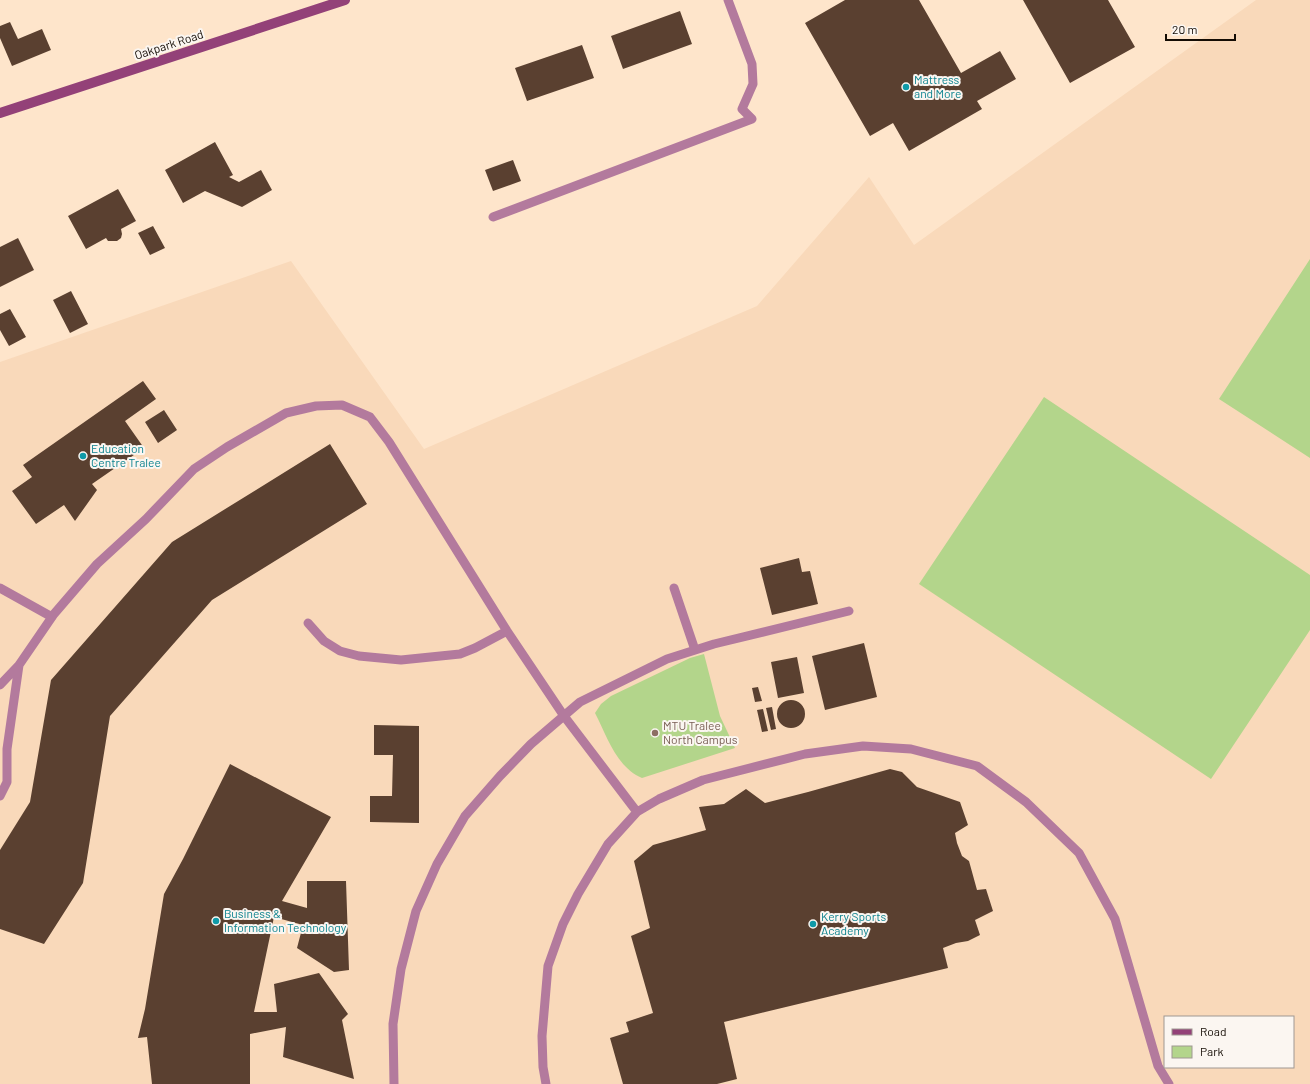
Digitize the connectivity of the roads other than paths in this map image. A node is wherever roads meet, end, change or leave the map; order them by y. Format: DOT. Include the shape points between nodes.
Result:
graph roads {
  1 [pos="345,0"];
  2 [pos="728,0"];
  3 [pos="0,113"];
  4 [pos="493,217"];
  5 [pos="0,588"];
  6 [pos="674,588"];
  7 [pos="849,611"];
  8 [pos="52,617"];
  9 [pos="308,623"];
  10 [pos="507,631"];
  11 [pos="695,650"];
  12 [pos="19,665"];
  13 [pos="0,685"];
  14 [pos="564,716"];
  15 [pos="3,781"];
  16 [pos="0,796"];
  17 [pos="637,812"];
  18 [pos="394,1084"];
  19 [pos="546,1084"];
  20 [pos="1169,1084"];
  1 -- 3 [label="main road, Oakpark Road"];
  2 -- 4 [label="lane" via="752,64 753,84 742,108 752,119"];
  5 -- 8 [label="lane"];
  6 -- 11 [label="lane"];
  7 -- 11 [label="lane"];
  8 -- 10 [label="lane" via="97,564 146,519 194,469 286,412 316,406 342,405 370,417 389,442"];
  8 -- 12 [label="lane"];
  9 -- 10 [label="lane" via="324,641 340,651 359,656 401,660 460,654"];
  10 -- 14 [label="lane"];
  11 -- 14 [label="lane" via="667,659 619,682 580,702"];
  12 -- 13 [label="lane"];
  12 -- 15 [label="lane"];
  14 -- 17 [label="lane"];
  14 -- 18 [label="lane" via="500,776 466,816 436,864 416,911 401,969 393,1024"];
  15 -- 16 [label="lane"];
  17 -- 19 [label="lane" via="608,844 578,894 548,966 542,1036"];
  17 -- 20 [label="lane" via="659,799 703,780 791,757 863,746 912,749 977,766 1026,802 1079,853 1115,919 1158,1066"];
}
